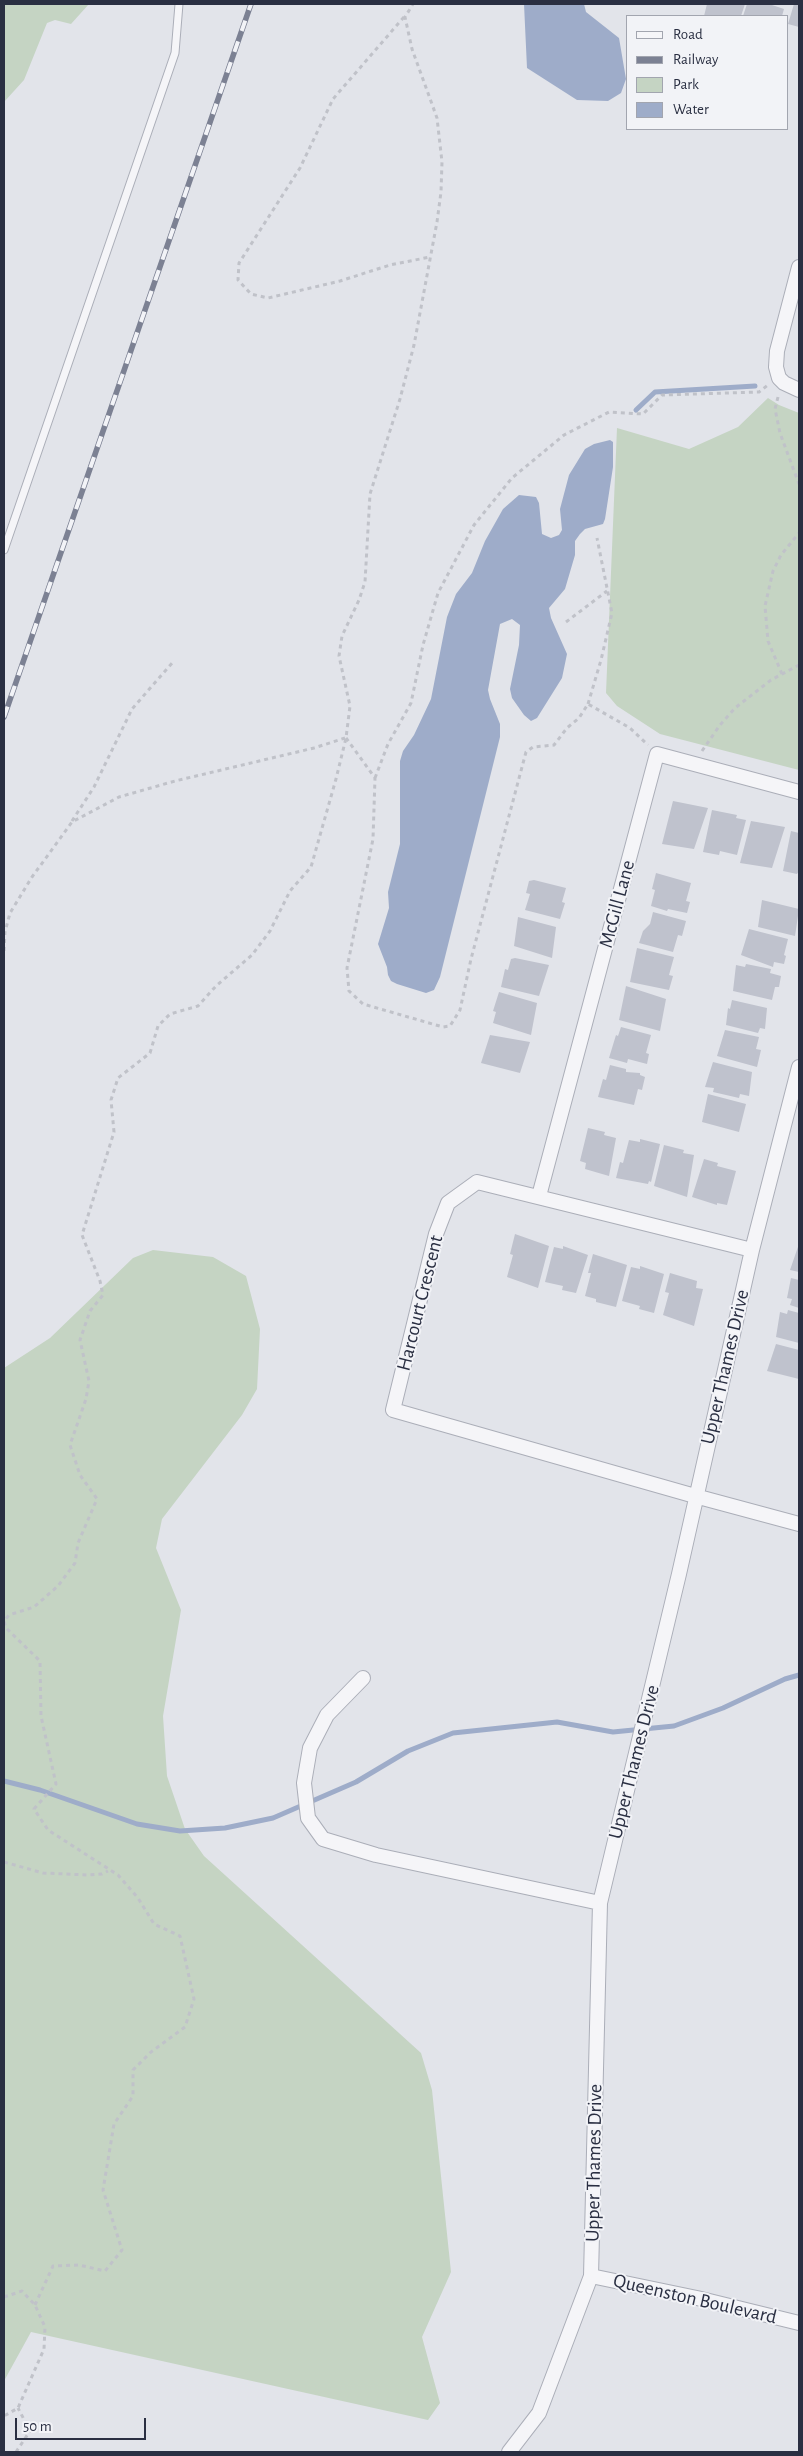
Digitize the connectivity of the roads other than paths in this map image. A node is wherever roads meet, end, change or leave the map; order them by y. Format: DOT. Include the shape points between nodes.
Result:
graph roads {
  1 [pos="179,4"];
  2 [pos="799,267"];
  3 [pos="799,390"];
  4 [pos="4,550"];
  5 [pos="799,792"];
  6 [pos="799,1068"];
  7 [pos="539,1196"];
  8 [pos="752,1250"];
  9 [pos="695,1496"];
  10 [pos="799,1524"];
  11 [pos="362,1678"];
  12 [pos="600,1903"];
  13 [pos="591,2276"];
  14 [pos="799,2323"];
  15 [pos="509,2452"];
  1 -- 4 [label="lane" via="175,53"];
  2 -- 3 [label="street" via="777,351 776,367 780,380"];
  5 -- 7 [label="street, McGill Lane" via="657,754"];
  6 -- 8 [label="street, Upper Thames Drive"];
  7 -- 8 [label="street, Harcourt Crescent"];
  7 -- 9 [label="street, Harcourt Crescent" via="477,1182 448,1203 436,1234 393,1410"];
  8 -- 9 [label="street, Upper Thames Drive"];
  9 -- 10 [label="street"];
  9 -- 12 [label="street, Upper Thames Drive"];
  11 -- 12 [label="street" via="327,1715 310,1748 304,1783 308,1818 323,1839 376,1855"];
  12 -- 13 [label="street, Upper Thames Drive"];
  13 -- 14 [label="street, Queenston Boulevard"];
  13 -- 15 [label="street, Upper Thames Drive" via="538,2413"];
}
